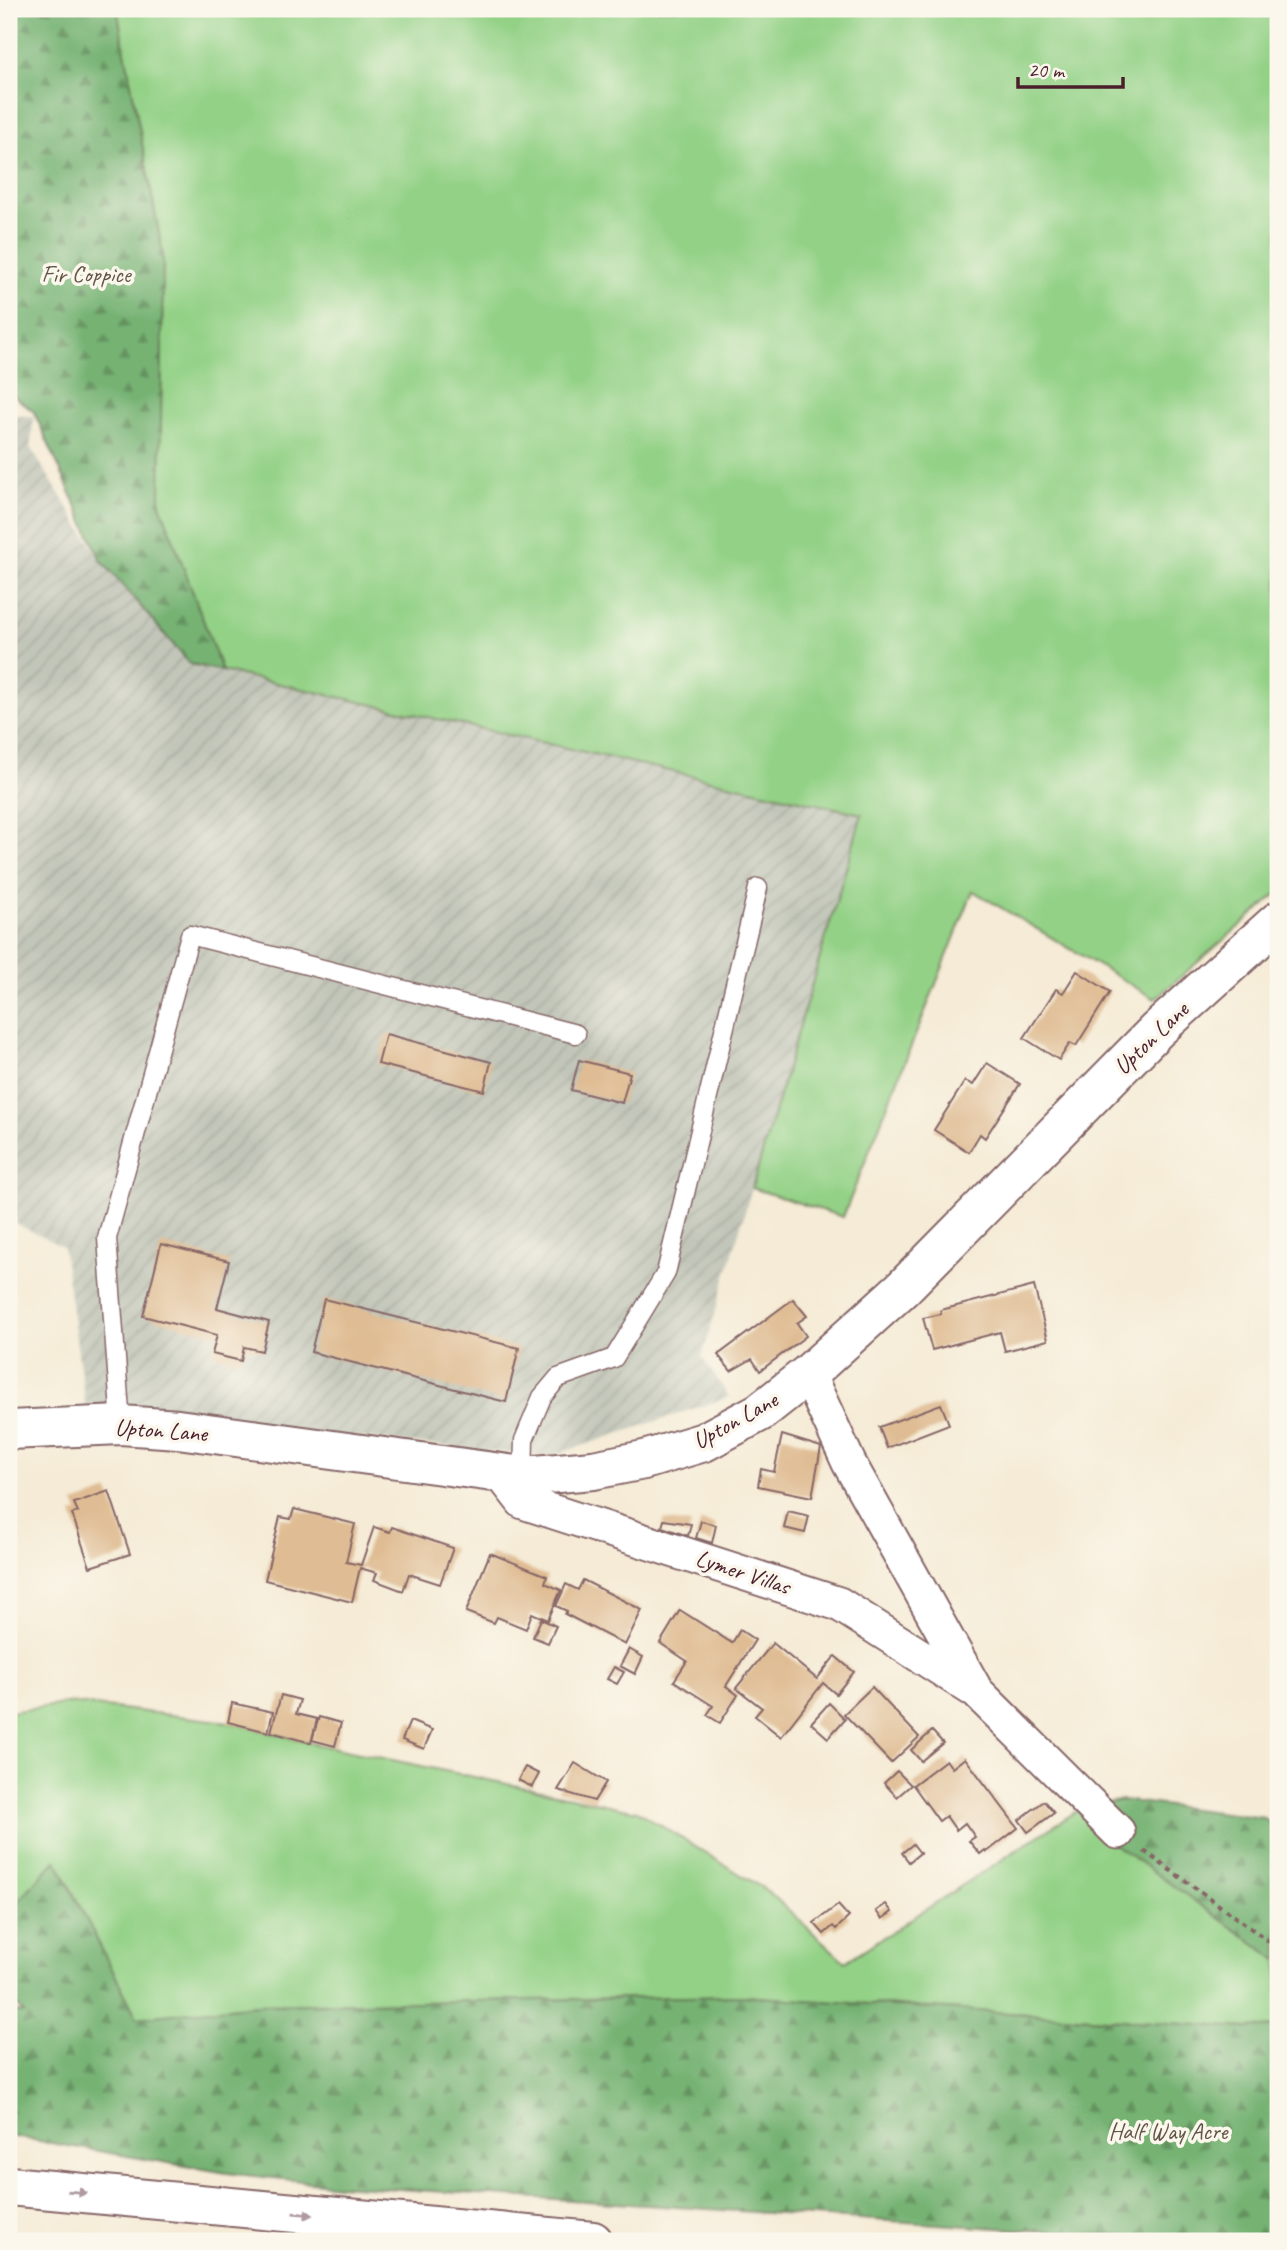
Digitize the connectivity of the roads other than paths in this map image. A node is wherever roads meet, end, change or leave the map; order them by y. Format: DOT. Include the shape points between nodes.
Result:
graph roads {
  1 [pos="758,888"];
  2 [pos="1278,921"];
  3 [pos="576,1034"];
  4 [pos="808,1374"];
  5 [pos="121,1425"];
  6 [pos="9,1430"];
  7 [pos="512,1475"];
  8 [pos="976,1692"];
  9 [pos="1118,1832"];
  10 [pos="9,2186"];
  11 [pos="593,2241"];
  1 -- 7 [label="lane" via="666,1273 614,1358 558,1378 542,1397"];
  2 -- 4 [label="main road, Upton Lane" via="1157,1030 903,1288"];
  3 -- 5 [label="lane" via="190,935 107,1238"];
  4 -- 7 [label="main road, Upton Lane" via="760,1412 704,1442 593,1470"];
  4 -- 8 [label="street, Lymer Villas" via="849,1463"];
  5 -- 6 [label="main road, Upton Lane"];
  5 -- 7 [label="main road, Upton Lane"];
  7 -- 8 [label="street, Lymer Villas" via="523,1502 839,1604"];
  8 -- 9 [label="street, Lymer Villas"];
  10 -- 11 [label="main road, one-way"];
}
